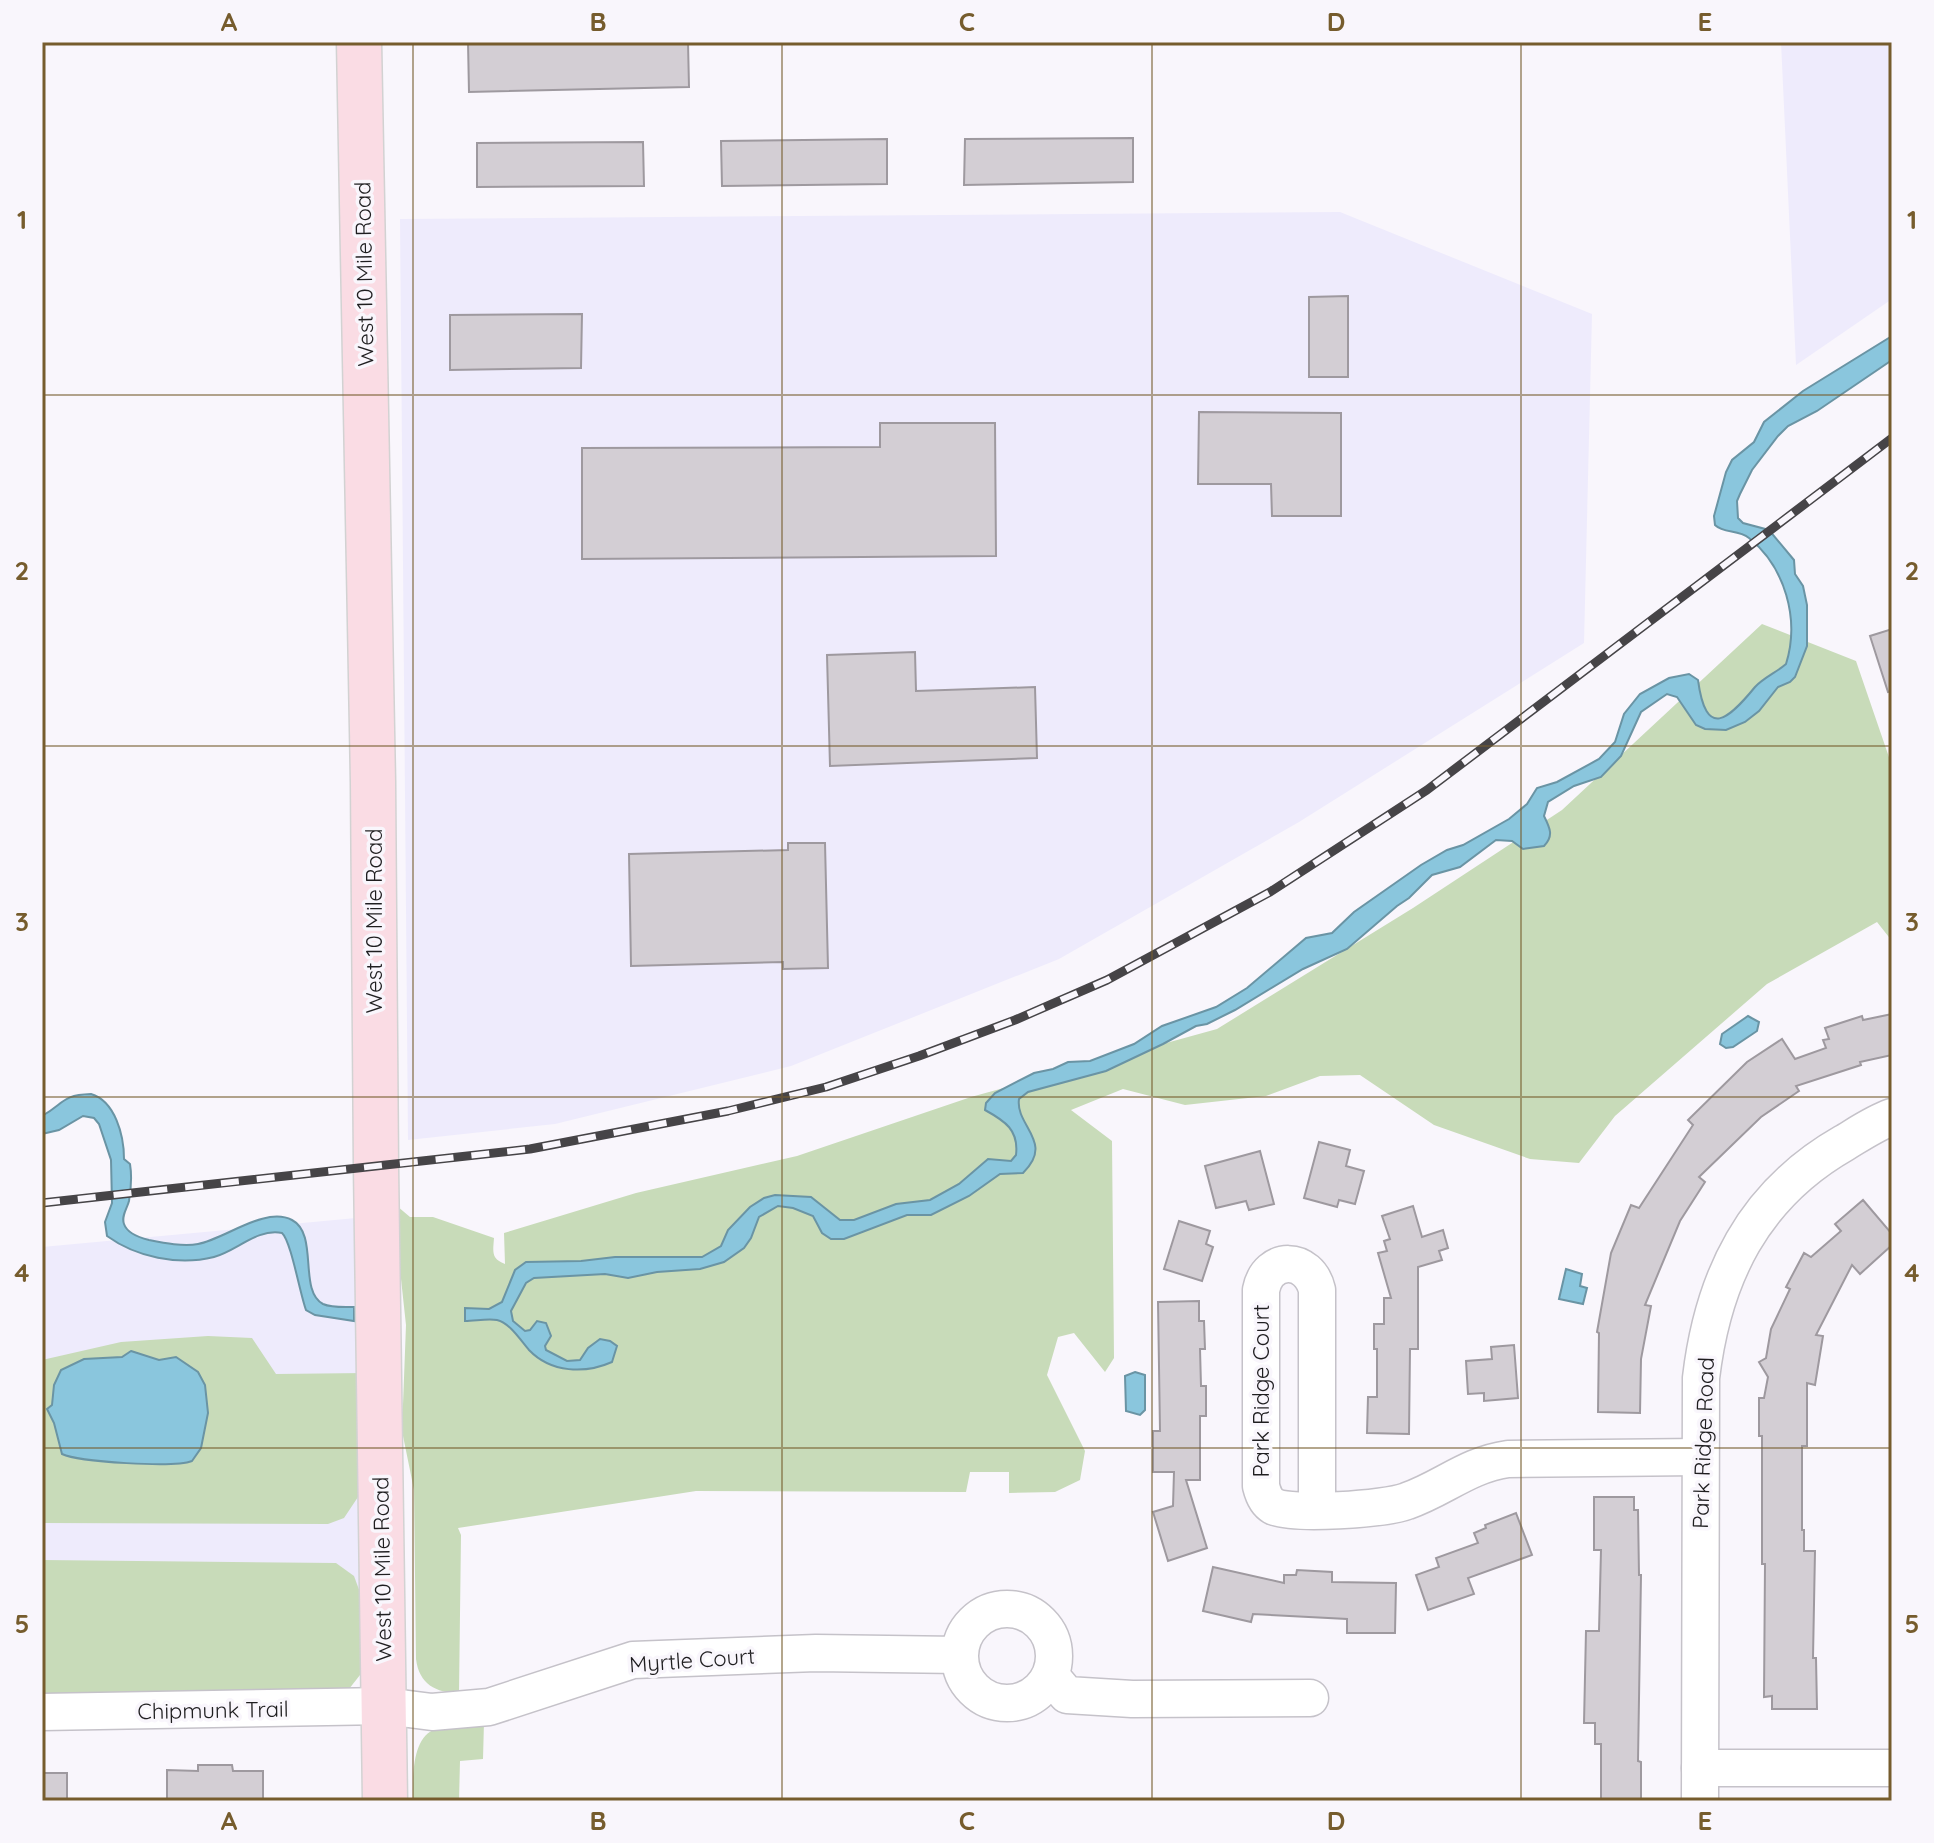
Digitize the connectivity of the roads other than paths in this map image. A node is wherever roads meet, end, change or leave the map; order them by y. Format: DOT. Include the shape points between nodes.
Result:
graph roads {
  1 [pos="359,42"];
  2 [pos="1892,1117"];
  3 [pos="1700,1457"];
  4 [pos="1317,1510"];
  5 [pos="959,1655"];
  6 [pos="1051,1676"];
  7 [pos="1310,1698"];
  8 [pos="385,1706"];
  9 [pos="42,1712"];
  10 [pos="1892,1768"];
  11 [pos="1700,1785"];
  12 [pos="385,1801"];
  1 -- 8 [label="main road, West 10 Mile Road"];
  2 -- 3 [label="street, Park Ridge Road" via="1817,1158 1766,1207 1747,1235 1720,1289 1705,1346"];
  3 -- 4 [label="street, Park Ridge Court" via="1508,1459 1477,1466 1392,1506"];
  3 -- 11 [label="street, Park Ridge Road"];
  4 -- 4 [label="street, Park Ridge Court" via="1317,1290 1304,1269 1282,1265 1267,1273 1261,1290 1261,1486 1274,1507"];
  5 -- 6 [label="street" via="962,1674 987,1700 1024,1701"];
  5 -- 6 [label="street" via="973,1622 1008,1608 1026,1612 1051,1639"];
  5 -- 8 [label="street, Myrtle Court" via="816,1653 633,1660 489,1707 432,1712"];
  6 -- 7 [label="street" via="1067,1695"];
  8 -- 9 [label="street, Chipmunk Trail"];
  8 -- 12 [label="main road, West 10 Mile Road"];
  10 -- 11 [label="street"];
}
